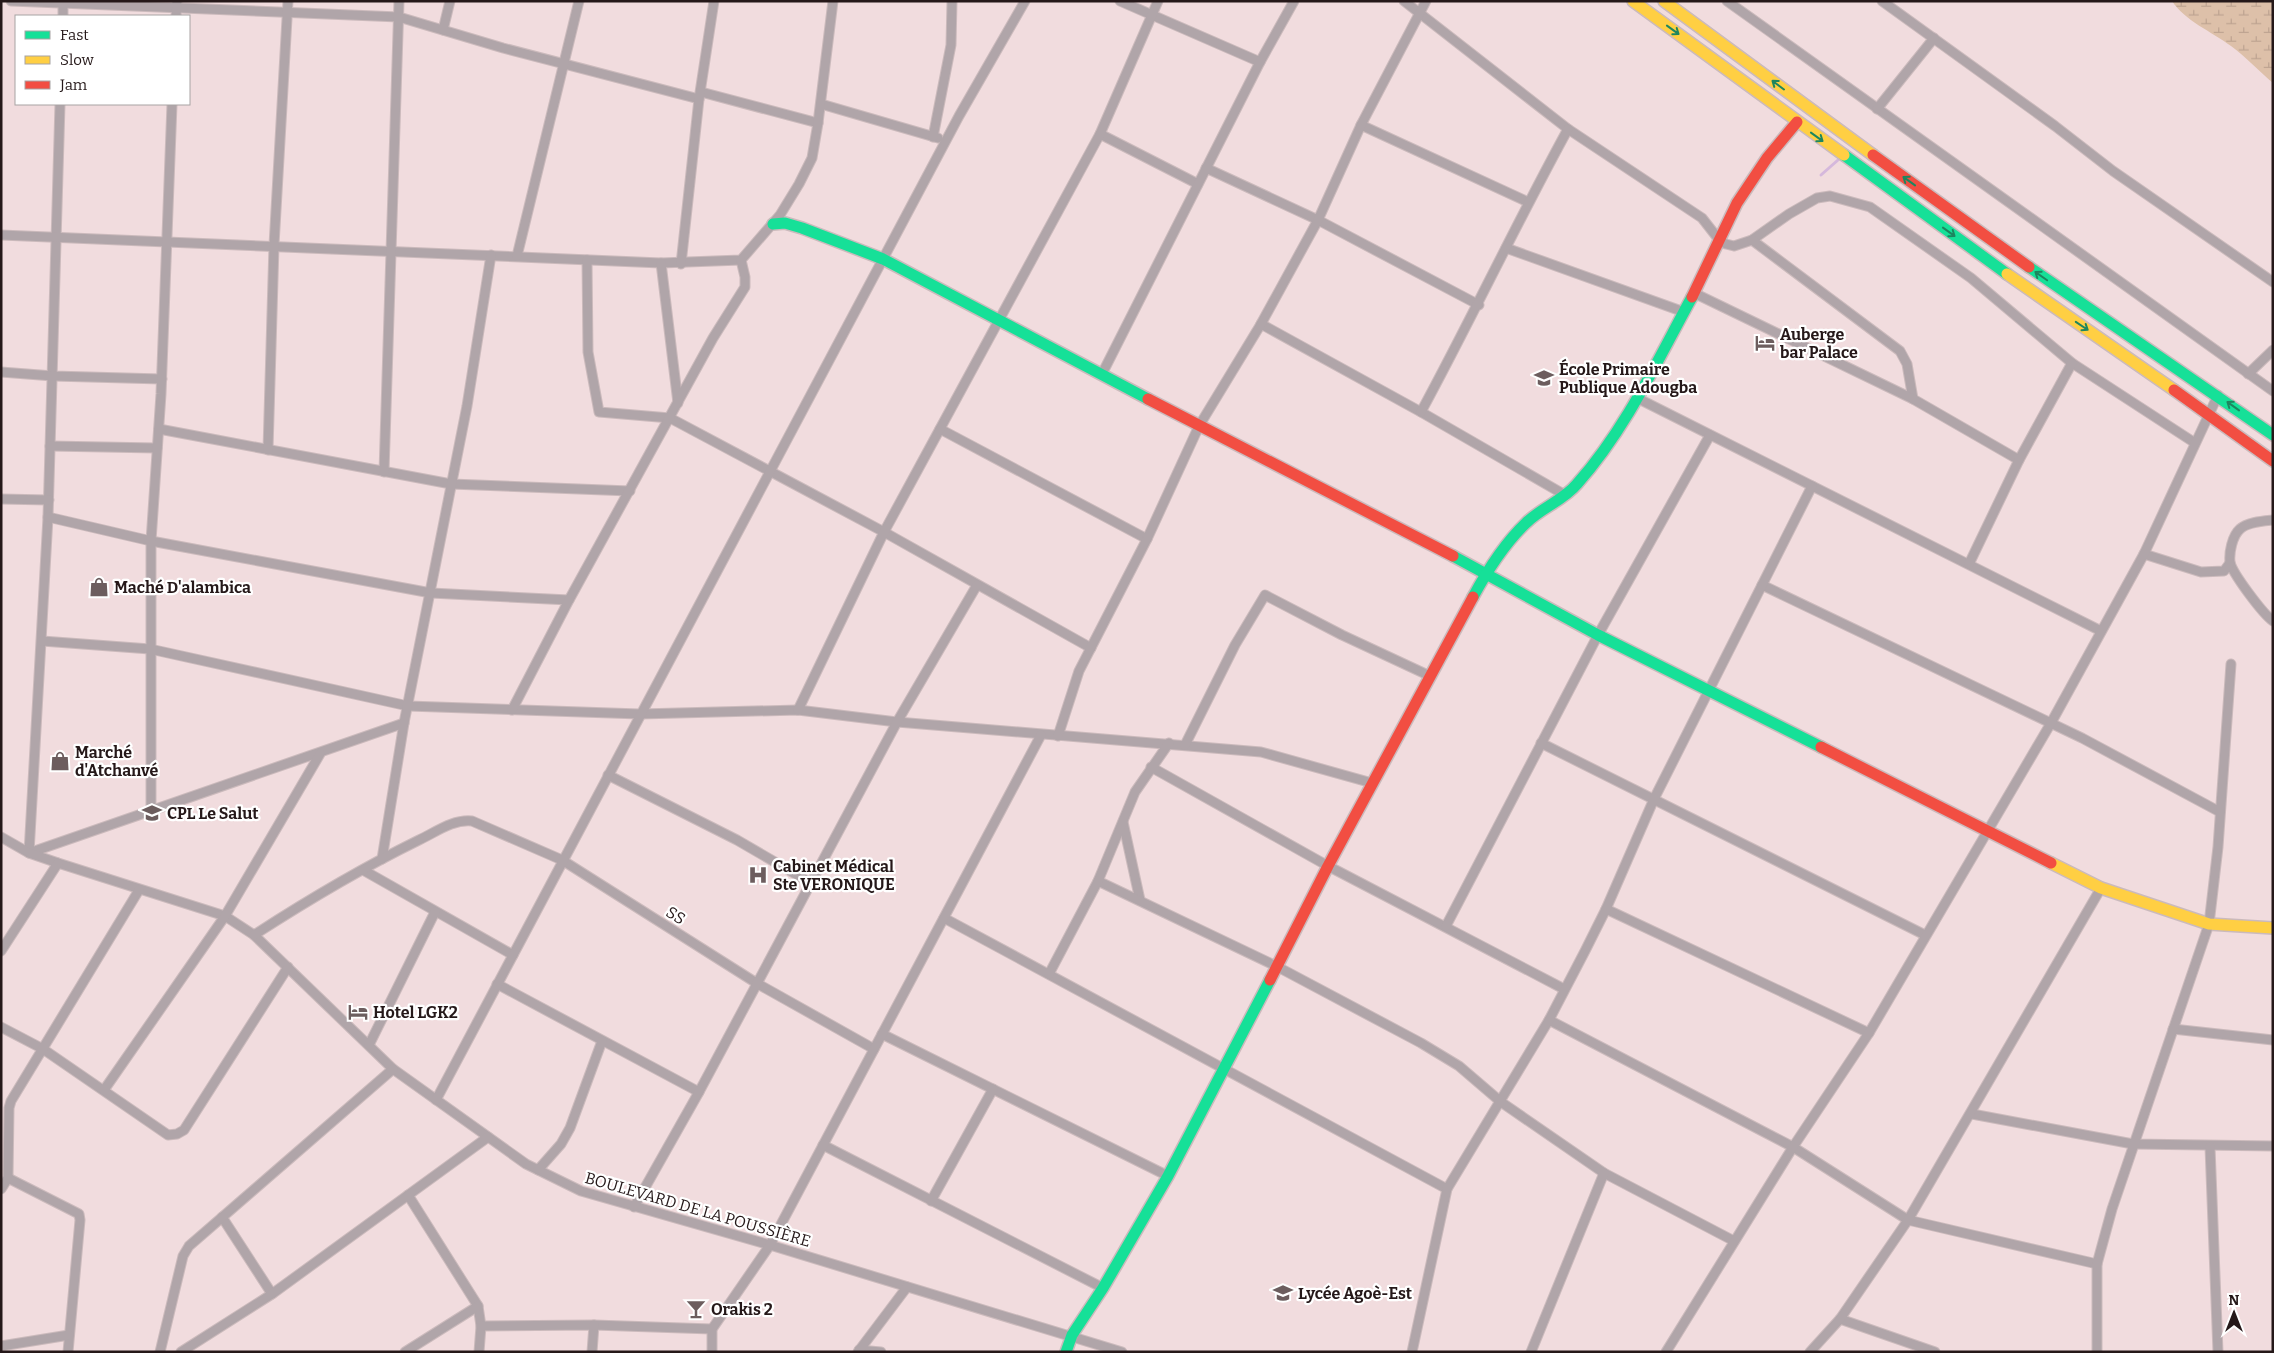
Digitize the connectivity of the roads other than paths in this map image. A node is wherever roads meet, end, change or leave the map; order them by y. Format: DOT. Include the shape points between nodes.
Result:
graph roads {
  1 [pos="12,1"];
  2 [pos="288,1"];
  3 [pos="399,1"];
  4 [pos="450,1"];
  5 [pos="579,1"];
  6 [pos="714,1"];
  7 [pos="833,1"];
  8 [pos="952,1"];
  9 [pos="1025,1"];
  10 [pos="1120,1"];
  11 [pos="1158,1"];
  12 [pos="1294,1"];
  13 [pos="1404,1"];
  14 [pos="1426,1"];
  15 [pos="1633,1"];
  16 [pos="1664,1"];
  17 [pos="1727,1"];
  18 [pos="1882,1"];
  19 [pos="63,2"];
  20 [pos="177,8"];
  21 [pos="288,12"];
  22 [pos="1419,13"];
  23 [pos="1151,14"];
  24 [pos="62,15"];
  25 [pos="399,17"];
  26 [pos="443,30"];
  27 [pos="1934,38"];
  28 [pos="1260,62"];
  29 [pos="564,64"];
  30 [pos="700,95"];
  31 [pos="821,104"];
  32 [pos="60,105"];
  33 [pos="172,105"];
  34 [pos="1877,109"];
  35 [pos="1797,122"];
  36 [pos="818,123"];
  37 [pos="1361,125"];
  38 [pos="1568,129"];
  39 [pos="1100,134"];
  40 [pos="934,137"];
  41 [pos="946,140"];
  42 [pos="1206,168"];
  43 [pos="1198,184"];
  44 [pos="1528,202"];
  45 [pos="1318,220"];
  46 [pos="773,224"];
  47 [pos="1,235"];
  48 [pos="55,237"];
  49 [pos="165,240"];
  50 [pos="1720,240"];
  51 [pos="1752,240"];
  52 [pos="274,245"];
  53 [pos="1506,248"];
  54 [pos="390,251"];
  55 [pos="491,255"];
  56 [pos="517,256"];
  57 [pos="883,259"];
  58 [pos="587,260"];
  59 [pos="741,260"];
  60 [pos="661,263"];
  61 [pos="681,264"];
  62 [pos="2273,282"];
  63 [pos="1694,294"];
  64 [pos="1478,305"];
  65 [pos="1684,312"];
  66 [pos="998,319"];
  67 [pos="1261,324"];
  68 [pos="2273,350"];
  69 [pos="2072,364"];
  70 [pos="1,372"];
  71 [pos="1102,374"];
  72 [pos="2248,374"];
  73 [pos="53,376"];
  74 [pos="162,379"];
  75 [pos="2273,391"];
  76 [pos="2218,395"];
  77 [pos="1637,398"];
  78 [pos="1913,399"];
  79 [pos="678,403"];
  80 [pos="1421,412"];
  81 [pos="2210,414"];
  82 [pos="670,418"];
  83 [pos="1198,426"];
  84 [pos="158,429"];
  85 [pos="940,429"];
  86 [pos="1710,434"];
  87 [pos="2273,435"];
  88 [pos="2195,443"];
  89 [pos="50,446"];
  90 [pos="157,448"];
  91 [pos="268,450"];
  92 [pos="2020,460"];
  93 [pos="2273,461"];
  94 [pos="770,471"];
  95 [pos="384,472"];
  96 [pos="451,484"];
  97 [pos="1812,486"];
  98 [pos="630,491"];
  99 [pos="1565,495"];
  100 [pos="1,499"];
  101 [pos="49,500"];
  102 [pos="48,517"];
  103 [pos="2273,520"];
  104 [pos="884,532"];
  105 [pos="1148,539"];
  106 [pos="151,541"];
  107 [pos="2144,554"];
  108 [pos="2230,563"];
  109 [pos="1969,564"];
  110 [pos="1486,573"];
  111 [pos="977,585"];
  112 [pos="1762,585"];
  113 [pos="431,593"];
  114 [pos="569,600"];
  115 [pos="2273,621"];
  116 [pos="2101,631"];
  117 [pos="1598,635"];
  118 [pos="42,641"];
  119 [pos="1090,648"];
  120 [pos="150,649"];
  121 [pos="2231,664"];
  122 [pos="1430,676"];
  123 [pos="1709,691"];
  124 [pos="408,706"];
  125 [pos="512,710"];
  126 [pos="798,710"];
  127 [pos="640,714"];
  128 [pos="897,722"];
  129 [pos="404,723"];
  130 [pos="2051,723"];
  131 [pos="1041,735"];
  132 [pos="1058,736"];
  133 [pos="1541,743"];
  134 [pos="1170,744"];
  135 [pos="1185,745"];
  136 [pos="320,754"];
  137 [pos="1151,767"];
  138 [pos="608,775"];
  139 [pos="1372,783"];
  140 [pos="1654,799"];
  141 [pos="151,809"];
  142 [pos="2220,812"];
  143 [pos="1123,822"];
  144 [pos="1985,832"];
  145 [pos="1,837"];
  146 [pos="29,853"];
  147 [pos="382,859"];
  148 [pos="562,860"];
  149 [pos="58,863"];
  150 [pos="1328,866"];
  151 [pos="363,870"];
  152 [pos="1098,881"];
  153 [pos="811,883"];
  154 [pos="2102,888"];
  155 [pos="139,890"];
  156 [pos="1140,900"];
  157 [pos="1606,909"];
  158 [pos="435,912"];
  159 [pos="225,916"];
  160 [pos="944,918"];
  161 [pos="2209,924"];
  162 [pos="1446,926"];
  163 [pos="2273,928"];
  164 [pos="254,935"];
  165 [pos="1925,935"];
  166 [pos="1,951"];
  167 [pos="513,955"];
  168 [pos="1276,966"];
  169 [pos="288,967"];
  170 [pos="1049,974"];
  171 [pos="497,984"];
  172 [pos="758,984"];
  173 [pos="1564,989"];
  174 [pos="1549,1020"];
  175 [pos="1,1027"];
  176 [pos="2173,1028"];
  177 [pos="1868,1033"];
  178 [pos="882,1034"];
  179 [pos="2273,1040"];
  180 [pos="602,1041"];
  181 [pos="369,1045"];
  182 [pos="43,1049"];
  183 [pos="874,1049"];
  184 [pos="393,1069"];
  185 [pos="1225,1069"];
  186 [pos="993,1089"];
  187 [pos="104,1090"];
  188 [pos="700,1092"];
  189 [pos="436,1100"];
  190 [pos="1501,1102"];
  191 [pos="1972,1114"];
  192 [pos="488,1137"];
  193 [pos="2133,1144"];
  194 [pos="823,1145"];
  195 [pos="2273,1146"];
  196 [pos="1793,1147"];
  197 [pos="2210,1147"];
  198 [pos="538,1170"];
  199 [pos="1604,1172"];
  200 [pos="1168,1176"];
  201 [pos="8,1178"];
  202 [pos="1,1189"];
  203 [pos="1447,1189"];
  204 [pos="408,1195"];
  205 [pos="931,1201"];
  206 [pos="634,1207"];
  207 [pos="222,1217"];
  208 [pos="1908,1220"];
  209 [pos="1734,1241"];
  210 [pos="770,1245"];
  211 [pos="2097,1264"];
  212 [pos="907,1287"];
  213 [pos="1103,1288"];
  214 [pos="272,1294"];
  215 [pos="478,1306"];
  216 [pos="1840,1319"];
  217 [pos="594,1325"];
  218 [pos="481,1326"];
  219 [pos="712,1330"];
  220 [pos="69,1335"];
  221 [pos="1072,1335"];
  222 [pos="1,1346"];
  223 [pos="1915,1349"];
  224 [pos="859,1351"];
  225 [pos="68,1352"];
  226 [pos="160,1352"];
  227 [pos="181,1352"];
  228 [pos="405,1352"];
  229 [pos="479,1352"];
  230 [pos="592,1352"];
  231 [pos="712,1352"];
  232 [pos="881,1352"];
  233 [pos="1066,1352"];
  234 [pos="1122,1352"];
  235 [pos="1412,1352"];
  236 [pos="1531,1352"];
  237 [pos="1666,1352"];
  238 [pos="1810,1352"];
  239 [pos="1935,1352"];
  240 [pos="2098,1352"];
  241 [pos="2218,1352"];
  1 -- 19 [label="street"];
  2 -- 21 [label="street"];
  3 -- 25 [label="street"];
  4 -- 26 [label="street"];
  5 -- 29 [label="street"];
  6 -- 30 [label="street"];
  7 -- 31 [label="street"];
  8 -- 40 [label="street" via="951,45"];
  9 -- 41 [label="street"];
  10 -- 23 [label="street"];
  11 -- 23 [label="street"];
  12 -- 28 [label="street"];
  13 -- 22 [label="street"];
  14 -- 22 [label="street"];
  15 -- 35 [label="street, one-way"];
  76 -- 16 [label="street, one-way" via="1978,232"];
  17 -- 34 [label="street"];
  18 -- 27 [label="street"];
  19 -- 20 [label="street"];
  19 -- 24 [label="street"];
  20 -- 21 [label="street"];
  21 -- 25 [label="street"];
  21 -- 52 [label="street"];
  22 -- 37 [label="street"];
  22 -- 38 [label="street"];
  23 -- 28 [label="street"];
  23 -- 39 [label="street"];
  25 -- 26 [label="street"];
  25 -- 54 [label="street"];
  26 -- 29 [label="street"];
  27 -- 34 [label="street"];
  27 -- 62 [label="street" via="2113,171"];
  28 -- 42 [label="street"];
  29 -- 30 [label="street"];
  29 -- 56 [label="street"];
  30 -- 36 [label="street"];
  30 -- 61 [label="street"];
  31 -- 36 [label="street"];
  31 -- 40 [label="street"];
  32 -- 48 [label="street"];
  33 -- 49 [label="street"];
  34 -- 72 [label="street"];
  35 -- 50 [label="street" via="1751,180"];
  35 -- 81 [label="street, one-way" via="2030,290"];
  36 -- 46 [label="street" via="808,167"];
  37 -- 44 [label="street"];
  37 -- 45 [label="street"];
  38 -- 44 [label="street"];
  38 -- 50 [label="street" via="1702,218"];
  39 -- 43 [label="street"];
  39 -- 66 [label="street"];
  40 -- 41 [label="street"];
  41 -- 57 [label="street"];
  42 -- 43 [label="street"];
  42 -- 45 [label="street"];
  43 -- 71 [label="street"];
  44 -- 53 [label="street"];
  45 -- 64 [label="street"];
  45 -- 67 [label="street"];
  46 -- 57 [label="street" via="785,223 802,228"];
  46 -- 59 [label="street"];
  47 -- 48 [label="street"];
  48 -- 49 [label="street"];
  48 -- 73 [label="street"];
  49 -- 52 [label="street"];
  49 -- 74 [label="street"];
  50 -- 51 [label="street" via="1734,246"];
  50 -- 63 [label="street"];
  51 -- 69 [label="street" via="1817,198 1830,196 1870,207 1971,278"];
  51 -- 78 [label="street" via="1900,351 1907,364"];
  52 -- 54 [label="street"];
  52 -- 91 [label="street"];
  53 -- 64 [label="street"];
  53 -- 65 [label="street"];
  54 -- 55 [label="street"];
  54 -- 95 [label="street"];
  55 -- 56 [label="street"];
  55 -- 96 [label="street"];
  56 -- 58 [label="street"];
  57 -- 66 [label="street"];
  57 -- 94 [label="street"];
  58 -- 60 [label="street"];
  58 -- 82 [label="street" via="588,352 597,409 604,413"];
  59 -- 61 [label="street"];
  59 -- 79 [label="street" via="746,276 745,287"];
  60 -- 61 [label="street"];
  60 -- 79 [label="street"];
  63 -- 65 [label="street"];
  63 -- 78 [label="street"];
  64 -- 80 [label="street"];
  65 -- 77 [label="street"];
  66 -- 71 [label="street"];
  66 -- 85 [label="street"];
  67 -- 80 [label="street"];
  67 -- 83 [label="street"];
  68 -- 72 [label="street"];
  69 -- 88 [label="street"];
  69 -- 92 [label="street"];
  70 -- 73 [label="street"];
  71 -- 83 [label="street"];
  72 -- 75 [label="street"];
  73 -- 74 [label="street"];
  73 -- 89 [label="street"];
  74 -- 84 [label="street"];
  76 -- 81 [label="street"];
  87 -- 76 [label="street, one-way"];
  77 -- 86 [label="street"];
  77 -- 99 [label="street" via="1589,471"];
  78 -- 92 [label="street"];
  79 -- 82 [label="street"];
  80 -- 99 [label="street"];
  81 -- 88 [label="street"];
  81 -- 93 [label="street"];
  82 -- 94 [label="street"];
  82 -- 98 [label="street"];
  83 -- 105 [label="street"];
  83 -- 110 [label="street"];
  84 -- 90 [label="street"];
  84 -- 91 [label="street"];
  85 -- 104 [label="street"];
  85 -- 105 [label="street"];
  86 -- 97 [label="street"];
  86 -- 117 [label="street"];
  88 -- 107 [label="street"];
  89 -- 90 [label="street"];
  89 -- 101 [label="street"];
  90 -- 106 [label="street"];
  91 -- 95 [label="street"];
  92 -- 109 [label="street"];
  94 -- 104 [label="street"];
  94 -- 127 [label="street"];
  95 -- 96 [label="street"];
  96 -- 98 [label="street"];
  96 -- 113 [label="street"];
  97 -- 109 [label="street"];
  97 -- 112 [label="street"];
  98 -- 114 [label="street"];
  99 -- 110 [label="street" via="1526,523"];
  100 -- 101 [label="street"];
  101 -- 102 [label="street"];
  102 -- 106 [label="street"];
  102 -- 118 [label="street"];
  103 -- 108 [label="street" via="2241,528 2235,534"];
  104 -- 111 [label="street"];
  104 -- 126 [label="street"];
  105 -- 119 [label="street"];
  106 -- 113 [label="street"];
  106 -- 120 [label="street"];
  107 -- 108 [label="street" via="2201,572 2224,571"];
  107 -- 116 [label="street"];
  108 -- 115 [label="street" via="2259,608"];
  109 -- 116 [label="street"];
  110 -- 117 [label="street"];
  110 -- 122 [label="street"];
  111 -- 119 [label="street"];
  111 -- 128 [label="street"];
  112 -- 123 [label="street"];
  112 -- 130 [label="street"];
  113 -- 114 [label="street"];
  113 -- 124 [label="street"];
  114 -- 125 [label="street"];
  116 -- 130 [label="street"];
  117 -- 123 [label="street"];
  117 -- 133 [label="street"];
  118 -- 120 [label="street"];
  118 -- 146 [label="street"];
  119 -- 132 [label="street"];
  120 -- 124 [label="street"];
  120 -- 141 [label="street"];
  121 -- 142 [label="street"];
  122 -- 135 [label="street" via="1265,594 1235,645"];
  122 -- 139 [label="street"];
  123 -- 140 [label="street"];
  123 -- 144 [label="street"];
  124 -- 125 [label="street"];
  124 -- 129 [label="street"];
  125 -- 127 [label="street"];
  126 -- 127 [label="street"];
  126 -- 128 [label="street"];
  127 -- 138 [label="street"];
  128 -- 131 [label="street"];
  128 -- 153 [label="street"];
  129 -- 136 [label="street"];
  129 -- 147 [label="street"];
  130 -- 142 [label="street"];
  130 -- 144 [label="street"];
  131 -- 132 [label="street"];
  131 -- 160 [label="street"];
  132 -- 134 [label="street"];
  133 -- 140 [label="street"];
  133 -- 162 [label="street"];
  134 -- 135 [label="street"];
  134 -- 137 [label="street"];
  135 -- 139 [label="street" via="1279,756"];
  136 -- 141 [label="street"];
  136 -- 159 [label="street"];
  137 -- 143 [label="street" via="1135,792"];
  137 -- 150 [label="street"];
  138 -- 148 [label="street"];
  138 -- 153 [label="street" via="737,840"];
  139 -- 150 [label="street"];
  140 -- 157 [label="street"];
  140 -- 165 [label="street"];
  141 -- 146 [label="street"];
  142 -- 161 [label="street"];
  143 -- 152 [label="street"];
  143 -- 156 [label="street"];
  144 -- 154 [label="street"];
  144 -- 165 [label="street"];
  145 -- 146 [label="street, BOULEVARD DE LA POUSSIÈRE"];
  146 -- 149 [label="street, BOULEVARD DE LA POUSSIÈRE"];
  147 -- 148 [label="street, SS" via="457,822 472,821"];
  147 -- 151 [label="street"];
  148 -- 167 [label="street"];
  148 -- 172 [label="street, SS"];
  149 -- 155 [label="street, BOULEVARD DE LA POUSSIÈRE"];
  149 -- 166 [label="street"];
  150 -- 162 [label="street"];
  150 -- 168 [label="street"];
  151 -- 158 [label="street"];
  151 -- 164 [label="street"];
  152 -- 156 [label="street"];
  152 -- 170 [label="street"];
  153 -- 172 [label="street"];
  154 -- 161 [label="street"];
  154 -- 191 [label="street"];
  155 -- 159 [label="street, BOULEVARD DE LA POUSSIÈRE"];
  155 -- 182 [label="street"];
  156 -- 168 [label="street"];
  157 -- 173 [label="street"];
  157 -- 177 [label="street"];
  158 -- 167 [label="street"];
  158 -- 181 [label="street"];
  159 -- 164 [label="street, BOULEVARD DE LA POUSSIÈRE"];
  159 -- 187 [label="street"];
  160 -- 170 [label="street"];
  160 -- 178 [label="street"];
  161 -- 163 [label="street"];
  161 -- 176 [label="street"];
  162 -- 173 [label="street"];
  164 -- 169 [label="street, BOULEVARD DE LA POUSSIÈRE"];
  165 -- 177 [label="street"];
  167 -- 171 [label="street"];
  168 -- 185 [label="street"];
  168 -- 190 [label="street" via="1421,1042 1459,1066"];
  169 -- 181 [label="street, BOULEVARD DE LA POUSSIÈRE"];
  169 -- 187 [label="street" via="184,1130 168,1135"];
  170 -- 185 [label="street"];
  171 -- 180 [label="street"];
  171 -- 189 [label="street"];
  172 -- 183 [label="street, SS"];
  172 -- 188 [label="street"];
  173 -- 174 [label="street"];
  174 -- 190 [label="street"];
  174 -- 196 [label="street"];
  175 -- 182 [label="street"];
  176 -- 179 [label="street"];
  176 -- 193 [label="street"];
  177 -- 196 [label="street"];
  178 -- 183 [label="street"];
  178 -- 186 [label="street"];
  180 -- 188 [label="street"];
  180 -- 198 [label="street" via="570,1128 561,1144"];
  181 -- 184 [label="street, BOULEVARD DE LA POUSSIÈRE"];
  182 -- 187 [label="street"];
  182 -- 201 [label="street" via="9,1108"];
  183 -- 194 [label="street"];
  184 -- 189 [label="street, BOULEVARD DE LA POUSSIÈRE"];
  184 -- 207 [label="street"];
  185 -- 200 [label="street"];
  185 -- 203 [label="street"];
  186 -- 200 [label="street"];
  186 -- 205 [label="street"];
  188 -- 206 [label="street"];
  189 -- 192 [label="street, BOULEVARD DE LA POUSSIÈRE"];
  190 -- 199 [label="street"];
  190 -- 203 [label="street"];
  191 -- 193 [label="street"];
  191 -- 208 [label="street"];
  192 -- 198 [label="street, BOULEVARD DE LA POUSSIÈRE"];
  192 -- 204 [label="street"];
  193 -- 197 [label="street"];
  193 -- 211 [label="street"];
  194 -- 205 [label="street"];
  194 -- 210 [label="street"];
  195 -- 197 [label="street"];
  196 -- 208 [label="street"];
  196 -- 209 [label="street"];
  197 -- 241 [label="street"];
  198 -- 206 [label="street, BOULEVARD DE LA POUSSIÈRE" via="580,1191"];
  199 -- 209 [label="street"];
  199 -- 236 [label="street"];
  200 -- 213 [label="street"];
  201 -- 202 [label="street"];
  201 -- 220 [label="street" via="79,1214"];
  203 -- 235 [label="street"];
  204 -- 214 [label="street"];
  204 -- 215 [label="street"];
  205 -- 213 [label="street"];
  206 -- 210 [label="street, BOULEVARD DE LA POUSSIÈRE"];
  207 -- 214 [label="street"];
  207 -- 226 [label="street" via="185,1251"];
  208 -- 211 [label="street"];
  208 -- 216 [label="street"];
  209 -- 237 [label="street"];
  210 -- 212 [label="street, BOULEVARD DE LA POUSSIÈRE"];
  210 -- 219 [label="street"];
  211 -- 240 [label="street"];
  212 -- 221 [label="street, BOULEVARD DE LA POUSSIÈRE"];
  212 -- 224 [label="street"];
  213 -- 221 [label="street"];
  214 -- 227 [label="street"];
  215 -- 218 [label="street"];
  215 -- 228 [label="street"];
  216 -- 223 [label="street"];
  216 -- 238 [label="street"];
  217 -- 218 [label="street"];
  217 -- 219 [label="street"];
  217 -- 230 [label="street"];
  218 -- 229 [label="street"];
  219 -- 231 [label="street"];
  220 -- 222 [label="street"];
  220 -- 225 [label="street"];
  221 -- 233 [label="street"];
  221 -- 234 [label="street, BOULEVARD DE LA POUSSIÈRE"];
  223 -- 239 [label="street"];
  224 -- 232 [label="street"];
}
